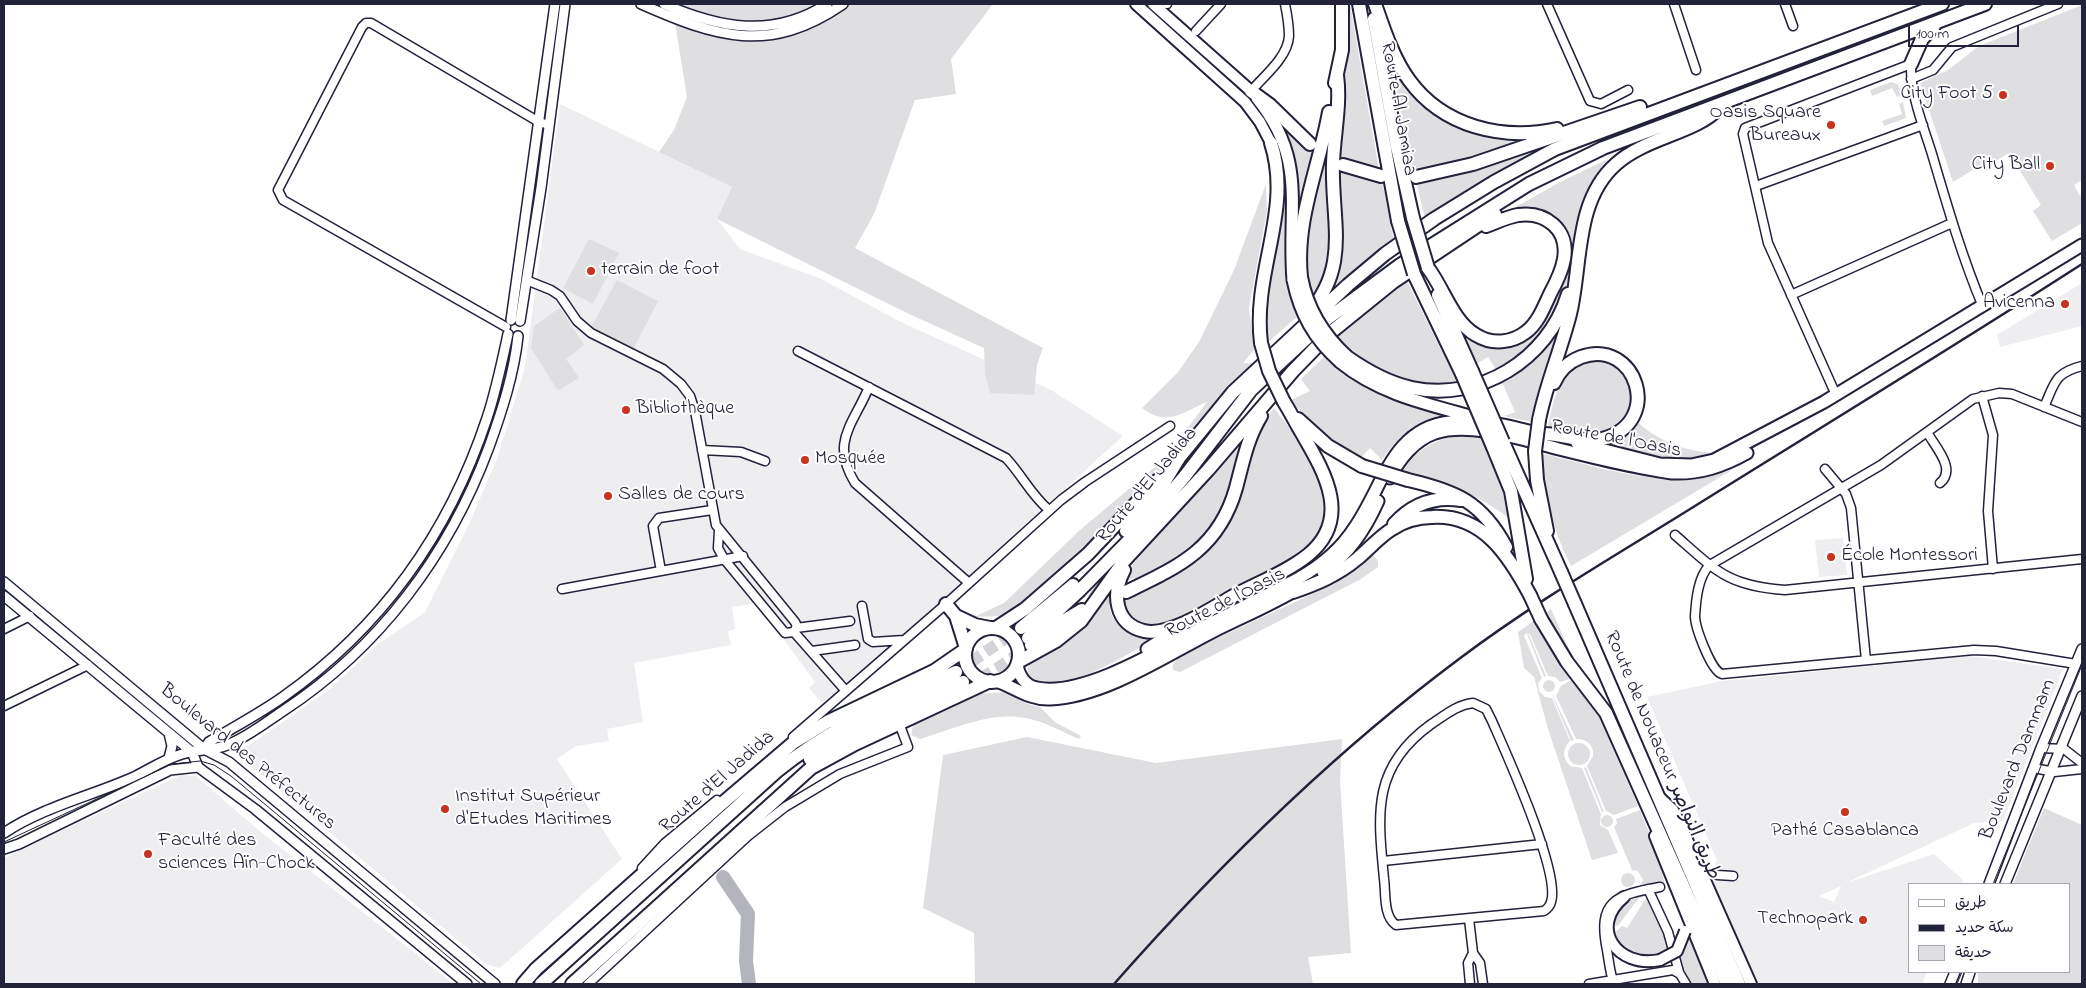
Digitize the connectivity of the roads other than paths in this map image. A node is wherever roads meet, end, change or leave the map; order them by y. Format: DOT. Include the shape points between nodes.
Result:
graph roads {
  1 [pos="555,4"];
  2 [pos="565,4"];
  3 [pos="641,4"];
  4 [pos="664,4"];
  5 [pos="827,4"];
  6 [pos="843,4"];
  7 [pos="1136,4"];
  8 [pos="1153,4"];
  9 [pos="1221,4"];
  10 [pos="1285,4"];
  11 [pos="1342,4"];
  12 [pos="1359,4"];
  13 [pos="1371,4"];
  14 [pos="1375,4"];
  15 [pos="1547,4"];
  16 [pos="1674,4"];
  17 [pos="1785,4"];
  18 [pos="1942,4"];
  19 [pos="1986,4"];
  20 [pos="2058,4"];
  21 [pos="1898,21"];
  22 [pos="1942,21"];
  23 [pos="1793,26"];
  24 [pos="1196,31"];
  25 [pos="1900,37"];
  26 [pos="1912,64"];
  27 [pos="1696,70"];
  28 [pos="1338,75"];
  29 [pos="1911,79"];
  30 [pos="1628,90"];
  31 [pos="1251,91"];
  32 [pos="1722,104"];
  33 [pos="539,122"];
  34 [pos="1594,122"];
  35 [pos="549,125"];
  36 [pos="1923,125"];
  37 [pos="1271,143"];
  38 [pos="1310,144"];
  39 [pos="1343,164"];
  40 [pos="1381,176"];
  41 [pos="1416,177"];
  42 [pos="1756,186"];
  43 [pos="1952,222"];
  44 [pos="1469,232"];
  45 [pos="2082,246"];
  46 [pos="1579,254"];
  47 [pos="1428,268"];
  48 [pos="1297,278"];
  49 [pos="526,280"];
  50 [pos="1791,295"];
  51 [pos="1983,307"];
  52 [pos="511,326"];
  53 [pos="518,336"];
  54 [pos="798,351"];
  55 [pos="1286,351"];
  56 [pos="1343,359"];
  57 [pos="2082,366"];
  58 [pos="1293,371"];
  59 [pos="1467,372"];
  60 [pos="869,387"];
  61 [pos="1836,395"];
  62 [pos="1982,396"];
  63 [pos="1824,402"];
  64 [pos="1287,406"];
  65 [pos="1542,407"];
  66 [pos="2044,407"];
  67 [pos="1492,422"];
  68 [pos="2082,422"];
  69 [pos="1170,426"];
  70 [pos="1927,432"];
  71 [pos="1542,434"];
  72 [pos="1498,444"];
  73 [pos="702,450"];
  74 [pos="1179,458"];
  75 [pos="765,461"];
  76 [pos="1824,469"];
  77 [pos="1940,483"];
  78 [pos="1842,489"];
  79 [pos="1470,502"];
  80 [pos="712,510"];
  81 [pos="1049,510"];
  82 [pos="719,530"];
  83 [pos="1386,533"];
  84 [pos="1675,535"];
  85 [pos="1142,543"];
  86 [pos="1547,543"];
  87 [pos="742,556"];
  88 [pos="2082,559"];
  89 [pos="724,560"];
  90 [pos="1515,566"];
  91 [pos="1710,566"];
  92 [pos="1993,569"];
  93 [pos="661,571"];
  94 [pos="4,582"];
  95 [pos="969,583"];
  96 [pos="1858,583"];
  97 [pos="12,588"];
  98 [pos="562,588"];
  99 [pos="1126,592"];
  100 [pos="1292,592"];
  101 [pos="4,595"];
  102 [pos="1530,595"];
  103 [pos="24,598"];
  104 [pos="4,602"];
  105 [pos="14,603"];
  106 [pos="946,604"];
  107 [pos="862,606"];
  108 [pos="1218,606"];
  109 [pos="1082,610"];
  110 [pos="30,616"];
  111 [pos="956,616"];
  112 [pos="850,621"];
  113 [pos="4,628"];
  114 [pos="992,628"];
  115 [pos="795,630"];
  116 [pos="1027,637"];
  117 [pos="904,640"];
  118 [pos="855,645"];
  119 [pos="966,648"];
  120 [pos="2082,649"];
  121 [pos="812,652"];
  122 [pos="1866,660"];
  123 [pos="1017,663"];
  124 [pos="2076,664"];
  125 [pos="88,665"];
  126 [pos="1107,674"];
  127 [pos="993,681"];
  128 [pos="846,691"];
  129 [pos="2082,696"];
  130 [pos="4,706"];
  131 [pos="899,723"];
  132 [pos="169,733"];
  133 [pos="228,745"];
  134 [pos="2041,748"];
  135 [pos="2060,748"];
  136 [pos="204,749"];
  137 [pos="192,752"];
  138 [pos="2070,753"];
  139 [pos="169,758"];
  140 [pos="229,762"];
  141 [pos="2082,763"];
  142 [pos="198,767"];
  143 [pos="2034,768"];
  144 [pos="2082,769"];
  145 [pos="2050,772"];
  146 [pos="2064,772"];
  147 [pos="1653,799"];
  148 [pos="744,802"];
  149 [pos="4,833"];
  150 [pos="1542,844"];
  151 [pos="4,849"];
  152 [pos="1383,861"];
  153 [pos="1671,875"];
  154 [pos="1717,875"];
  155 [pos="1732,876"];
  156 [pos="1989,883"];
  157 [pos="2005,883"];
  158 [pos="1660,887"];
  159 [pos="1648,889"];
  160 [pos="624,891"];
  161 [pos="1694,892"];
  162 [pos="1624,897"];
  163 [pos="1469,919"];
  164 [pos="1473,953"];
  165 [pos="536,969"];
  166 [pos="1678,972"];
  167 [pos="1614,983"];
  168 [pos="467,984"];
  169 [pos="495,984"];
  170 [pos="523,984"];
  171 [pos="541,984"];
  172 [pos="562,984"];
  173 [pos="572,984"];
  174 [pos="588,984"];
  175 [pos="1470,984"];
  176 [pos="1483,984"];
  177 [pos="1589,984"];
  178 [pos="1686,984"];
  179 [pos="1715,984"];
  180 [pos="1727,984"];
  181 [pos="1739,984"];
  182 [pos="1751,984"];
  1 -- 33 [label="street"];
  2 -- 35 [label="street"];
  3 -- 6 [label="street" via="695,27 740,36 786,31 807,24"];
  4 -- 5 [label="street" via="698,19 740,27 782,23"];
  7 -- 37 [label="main road" via="1245,102"];
  8 -- 31 [label="main road"];
  9 -- 24 [label="street"];
  10 -- 31 [label="street" via="1289,30 1287,46"];
  11 -- 28 [label="highway" via="1342,50"];
  12 -- 59 [label="highway, Route Al Jamiaa, bridge" via="1398,221 1414,274"];
  13 -- 47 [label="highway, Route Al Jamiaa, bridge" via="1397,148"];
  14 -- 34 [label="highway" via="1400,66 1422,94 1447,114 1473,126 1504,133 1533,132"];
  15 -- 30 [label="street" via="1590,101 1601,104"];
  16 -- 27 [label="street"];
  17 -- 23 [label="street"];
  18 -- 21 [label="highway"];
  19 -- 22 [label="highway"];
  20 -- 29 [label="street" via="1952,47 1933,70"];
  21 -- 34 [label="highway" via="1832,40"];
  21 -- 55 [label="highway" via="1590,135 1526,164 1434,220 1386,254 1348,285"];
  22 -- 25 [label="highway"];
  22 -- 26 [label="highway" via="1922,39"];
  25 -- 26 [label="highway" via="1909,43"];
  25 -- 32 [label="highway"];
  26 -- 29 [label="street"];
  26 -- 42 [label="street" via="1745,128 1743,134"];
  28 -- 48 [label="highway" via="1301,228"];
  28 -- 55 [label="highway" via="1333,166 1337,236 1335,262 1321,298"];
  29 -- 36 [label="street"];
  31 -- 38 [label="highway"];
  31 -- 48 [label="main road" via="1279,131 1290,159"];
  32 -- 44 [label="highway" via="1563,173"];
  32 -- 46 [label="highway" via="1705,120 1642,145 1611,168 1591,201"];
  32 -- 55 [label="highway" via="1603,148 1529,184 1385,276"];
  33 -- 35 [label="street"];
  33 -- 52 [label="street"];
  33 -- 52 [label="street" via="366,23 278,190 283,200"];
  34 -- 41 [label="highway" via="1473,164"];
  35 -- 49 [label="street"];
  36 -- 42 [label="street"];
  36 -- 43 [label="street"];
  37 -- 64 [label="highway, bridge" via="1278,168 1279,200 1260,288 1258,315 1269,372"];
  39 -- 40 [label="highway"];
  42 -- 50 [label="street" via="1768,242"];
  43 -- 50 [label="street"];
  43 -- 51 [label="street"];
  44 -- 47 [label="highway" via="1510,217 1529,214 1550,221 1561,233 1565,249 1561,270 1540,315 1527,331 1503,342 1477,336 1458,316"];
  44 -- 58 [label="highway" via="1371,298"];
  45 -- 51 [label="main road"];
  46 -- 56 [label="highway" via="1567,298 1547,335 1517,366 1488,381 1446,391 1411,388"];
  46 -- 65 [label="highway" via="1570,316"];
  47 -- 59 [label="highway"];
  48 -- 56 [label="highway, bridge" via="1319,325"];
  49 -- 52 [label="street"];
  49 -- 73 [label="street" via="560,296 591,333 676,378 692,403"];
  50 -- 61 [label="street"];
  51 -- 61 [label="main road"];
  52 -- 53 [label="street"];
  52 -- 53 [label="street" via="524,328"];
  52 -- 136 [label="street" via="496,389 475,453 445,519 412,570 373,617 330,660 282,698 209,742"];
  53 -- 133 [label="street" via="509,385 482,466 456,522 422,576 384,624 348,660 297,702"];
  54 -- 60 [label="street"];
  55 -- 74 [label="highway, Route d'El Jadida" via="1233,392"];
  55 -- 116 [label="highway, Route d'El Jadida" via="1240,403 1141,528 1080,590"];
  56 -- 67 [label="main road" via="1360,378 1389,392"];
  57 -- 66 [label="street" via="2057,377"];
  58 -- 85 [label="highway"];
  58 -- 99 [label="highway" via="1250,436 1233,499 1214,536 1182,564"];
  59 -- 72 [label="highway, bridge"];
  60 -- 81 [label="street" via="1006,458 1029,490"];
  60 -- 95 [label="street" via="844,442 843,460 848,472 855,483"];
  61 -- 63 [label="main road"];
  62 -- 66 [label="street" via="2012,394"];
  62 -- 70 [label="street" via="1966,402"];
  62 -- 92 [label="street" via="1994,435 1988,511"];
  63 -- 71 [label="main road, Route de l'Oasis" via="1734,452 1691,465 1660,464"];
  63 -- 100 [label="main road, Route de l'Oasis" via="1803,419 1735,460 1694,473 1653,471 1478,431 1455,429 1434,434 1416,444 1400,462 1351,547 1329,568"];
  64 -- 79 [label="highway, bridge" via="1328,446 1362,466 1444,489"];
  64 -- 108 [label="highway" via="1328,483 1331,507 1326,530 1313,550 1299,562"];
  65 -- 71 [label="highway" via="1562,370 1587,355 1604,355 1620,362 1632,374 1638,390 1635,413 1616,433 1595,440"];
  65 -- 86 [label="highway, bridge" via="1535,451 1536,480"];
  66 -- 68 [label="street"];
  67 -- 71 [label="main road, Route de l'Oasis"];
  67 -- 126 [label="main road, Route de l'Oasis" via="1441,423 1414,436 1390,462 1356,526 1322,564"];
  69 -- 81 [label="street"];
  70 -- 77 [label="street" via="1948,468"];
  70 -- 78 [label="street"];
  72 -- 86 [label="highway, Route de Nouaceur طريق النواصر"];
  72 -- 102 [label="highway" via="1511,491"];
  73 -- 75 [label="street" via="741,452"];
  73 -- 80 [label="street"];
  74 -- 114 [label="highway" via="1088,554 1025,609"];
  74 -- 116 [label="highway, Route d'El Jadida" via="1157,494"];
  76 -- 78 [label="street"];
  78 -- 91 [label="street"];
  78 -- 96 [label="street" via="1849,500 1853,518"];
  79 -- 83 [label="highway" via="1446,498 1424,502 1404,514"];
  79 -- 90 [label="highway" via="1492,524"];
  80 -- 82 [label="street"];
  80 -- 93 [label="street" via="661,517 655,521"];
  81 -- 95 [label="street"];
  82 -- 87 [label="street"];
  82 -- 89 [label="street" via="718,548"];
  83 -- 90 [label="highway" via="1418,518 1460,520 1489,536"];
  83 -- 100 [label="highway" via="1340,572"];
  84 -- 91 [label="street"];
  85 -- 108 [label="highway" via="1124,571 1116,592 1117,606 1129,623 1141,631 1161,631"];
  85 -- 123 [label="highway" via="1124,561 1073,629"];
  86 -- 147 [label="highway, Route de Nouaceur طريق النواصر, bridge" via="1575,604"];
  87 -- 89 [label="street"];
  87 -- 115 [label="street" via="795,622"];
  88 -- 92 [label="street"];
  89 -- 93 [label="street"];
  89 -- 115 [label="street" via="783,631 787,634"];
  90 -- 102 [label="highway"];
  91 -- 96 [label="street" via="1735,581 1772,589"];
  91 -- 122 [label="street" via="1701,580 1695,616 1717,672"];
  92 -- 96 [label="street"];
  93 -- 98 [label="street"];
  94 -- 97 [label="street, Boulevard des Préfectures"];
  95 -- 106 [label="street"];
  96 -- 122 [label="street"];
  97 -- 101 [label="street, Boulevard des Préfectures"];
  97 -- 103 [label="street, Boulevard des Préfectures"];
  100 -- 127 [label="main road, Route de l'Oasis" via="1126,676 1083,693 1043,699"];
  101 -- 105 [label="street, Boulevard des Préfectures"];
  102 -- 147 [label="highway, Route de Nouaceur طريق النواصر, bridge" via="1558,648 1606,712"];
  103 -- 105 [label="street"];
  103 -- 136 [label="street, Boulevard des Préfectures"];
  104 -- 105 [label="street"];
  105 -- 110 [label="street, Boulevard des Préfectures"];
  106 -- 111 [label="highway"];
  106 -- 117 [label="street"];
  107 -- 117 [label="street" via="868,639 873,642"];
  108 -- 126 [label="main road"];
  109 -- 116 [label="highway"];
  110 -- 113 [label="street"];
  110 -- 125 [label="street, Boulevard des Préfectures"];
  111 -- 114 [label="highway"];
  111 -- 119 [label="highway"];
  112 -- 115 [label="street"];
  114 -- 119 [label="highway" via="973,636"];
  114 -- 123 [label="highway" via="1006,632 1014,640 1018,650"];
  115 -- 121 [label="street"];
  117 -- 128 [label="street"];
  118 -- 121 [label="street"];
  119 -- 127 [label="highway" via="970,671 979,678"];
  119 -- 160 [label="highway, Route d'El Jadida" via="934,671 827,722 794,743"];
  120 -- 124 [label="street, Boulevard Dammam"];
  121 -- 128 [label="street"];
  122 -- 124 [label="street" via="1982,650"];
  123 -- 126 [label="main road, Route de l'Oasis" via="1024,680 1039,688 1074,686"];
  123 -- 127 [label="highway" via="1011,673"];
  124 -- 134 [label="street, Boulevard Dammam"];
  125 -- 130 [label="street"];
  125 -- 132 [label="street, Boulevard des Préfectures"];
  127 -- 131 [label="highway"];
  128 -- 160 [label="street" via="665,842"];
  129 -- 135 [label="street, Boulevard Dammam"];
  131 -- 173 [label="highway" via="826,758 801,776"];
  131 -- 174 [label="street" via="908,747 840,774 785,806 748,836"];
  132 -- 137 [label="street, Boulevard des Préfectures"];
  132 -- 139 [label="street" via="172,746"];
  133 -- 136 [label="street"];
  133 -- 140 [label="street" via="226,754"];
  134 -- 135 [label="street"];
  134 -- 143 [label="street, Boulevard Dammam"];
  135 -- 138 [label="street"];
  135 -- 145 [label="street, Boulevard Dammam"];
  136 -- 137 [label="street"];
  136 -- 140 [label="street, Boulevard des Préfectures"];
  137 -- 139 [label="street"];
  137 -- 142 [label="street, Boulevard des Préfectures"];
  138 -- 141 [label="street"];
  138 -- 146 [label="street" via="2071,764"];
  139 -- 149 [label="street" via="134,777 61,805"];
  140 -- 169 [label="street, Boulevard des Préfectures"];
  142 -- 151 [label="street" via="170,770"];
  142 -- 168 [label="street, Boulevard des Préfectures" via="255,809"];
  143 -- 145 [label="street"];
  143 -- 156 [label="street, Boulevard Dammam"];
  144 -- 146 [label="street"];
  145 -- 146 [label="street"];
  145 -- 157 [label="street, Boulevard Dammam"];
  147 -- 153 [label="main road" via="1647,815"];
  147 -- 161 [label="highway, Route de Nouaceur طريق النواصر"];
  147 -- 182 [label="main road" via="1673,810"];
  148 -- 165 [label="highway" via="685,845 570,951 556,962"];
  148 -- 171 [label="highway, Route d'El Jadida"];
  148 -- 172 [label="highway, Route d'El Jadida" via="777,771 821,738 961,680 922,708 870,725 826,748 784,781"];
  150 -- 152 [label="street"];
  150 -- 152 [label="street" via="1492,721 1486,709 1473,703 1454,708 1422,731 1392,765 1385,780 1380,808"];
  150 -- 163 [label="street" via="1552,896 1548,908"];
  152 -- 163 [label="street" via="1388,915 1396,925"];
  153 -- 162 [label="main road, bridge" via="1685,932 1677,951 1660,960 1629,959 1612,942 1608,927 1610,914"];
  153 -- 179 [label="main road"];
  154 -- 155 [label="street"];
  158 -- 159 [label="street"];
  159 -- 162 [label="street"];
  159 -- 166 [label="street" via="1668,932"];
  160 -- 165 [label="highway, Route d'El Jadida"];
  161 -- 180 [label="highway, Route de Nouaceur طريق النواصر"];
  161 -- 181 [label="highway, Route de Nouaceur طريق النواصر"];
  162 -- 167 [label="street" via="1610,906 1603,923"];
  163 -- 164 [label="street"];
  164 -- 175 [label="street" via="1468,962"];
  164 -- 176 [label="street" via="1480,963"];
  165 -- 170 [label="highway, Route d'El Jadida"];
  166 -- 167 [label="street" via="1670,970"];
  166 -- 178 [label="street"];
  167 -- 177 [label="street"];
}
